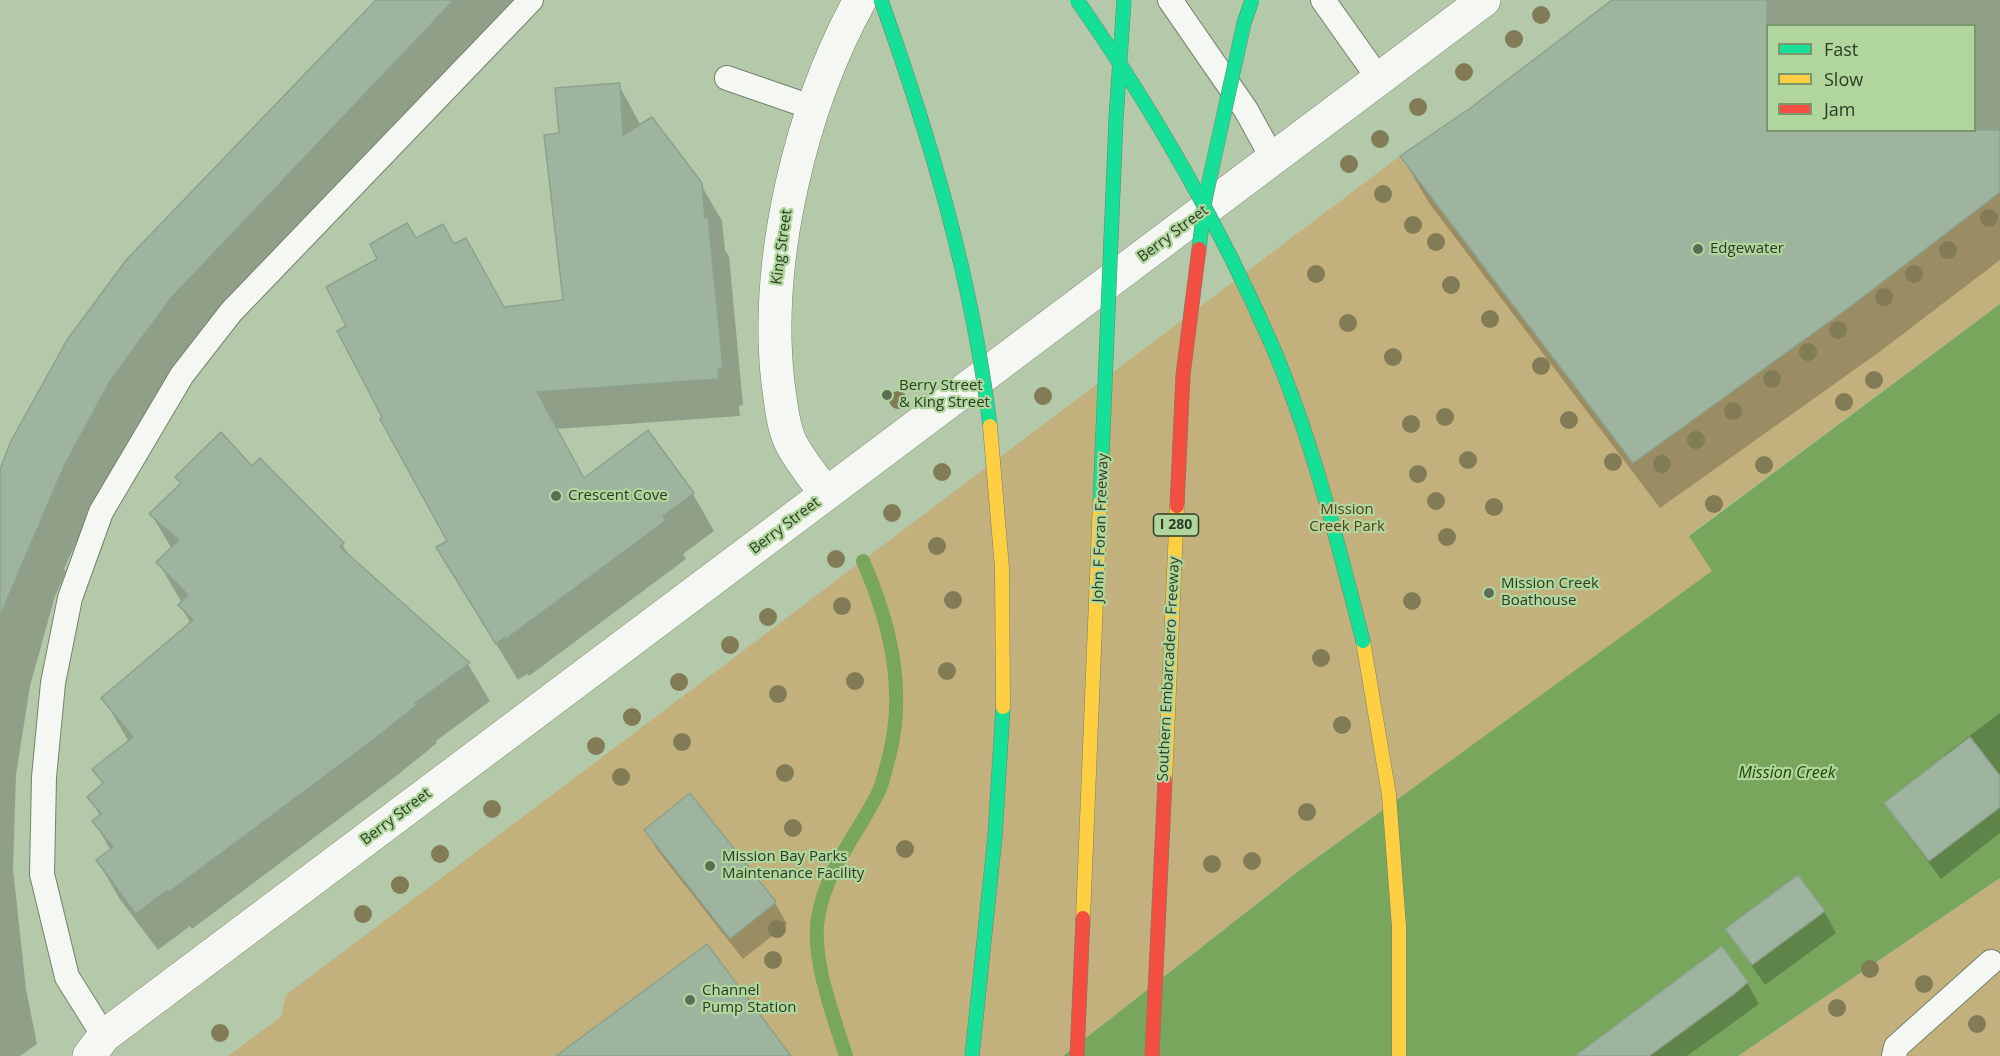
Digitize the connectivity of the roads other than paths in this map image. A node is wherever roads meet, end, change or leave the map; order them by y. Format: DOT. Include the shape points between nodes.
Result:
graph roads {
  1 [pos="531,0"];
  2 [pos="860,0"];
  3 [pos="881,0"];
  4 [pos="1077,0"];
  5 [pos="1124,0"];
  6 [pos="1170,0"];
  7 [pos="1252,0"];
  8 [pos="1323,0"];
  9 [pos="1484,0"];
  10 [pos="728,78"];
  11 [pos="1378,79"];
  12 [pos="814,108"];
  13 [pos="1273,159"];
  14 [pos="826,494"];
  15 [pos="1991,962"];
  16 [pos="97,1046"];
  17 [pos="972,1056"];
  18 [pos="1077,1056"];
  19 [pos="1152,1056"];
  20 [pos="1399,1056"];
  21 [pos="1894,1056"];
  1 -- 16 [label="lane" via="231,312 182,375 101,512 70,598 53,684 44,777 42,874 67,977"];
  2 -- 12 [label="street, King Street"];
  3 -- 17 [label="highway, bridge" via="918,103 957,237 982,372 999,499 1004,617 1002,747"];
  4 -- 20 [label="highway, bridge" via="1194,187 1271,343 1323,486 1363,641 1389,795 1399,927"];
  5 -- 18 [label="highway, John F Foran Freeway, bridge"];
  6 -- 13 [label="lane" via="1246,110"];
  7 -- 19 [label="highway, Southern Embarcadero Freeway / I 280, bridge" via="1205,200 1183,375"];
  8 -- 11 [label="lane"];
  9 -- 11 [label="street, Berry Street"];
  10 -- 12 [label="lane"];
  11 -- 13 [label="street, Berry Street"];
  12 -- 14 [label="street, King Street" via="786,213 774,321 785,426 797,454"];
  13 -- 14 [label="street, Berry Street"];
  14 -- 16 [label="street, Berry Street"];
  15 -- 21 [label="lane" via="1896,1047"];
}
